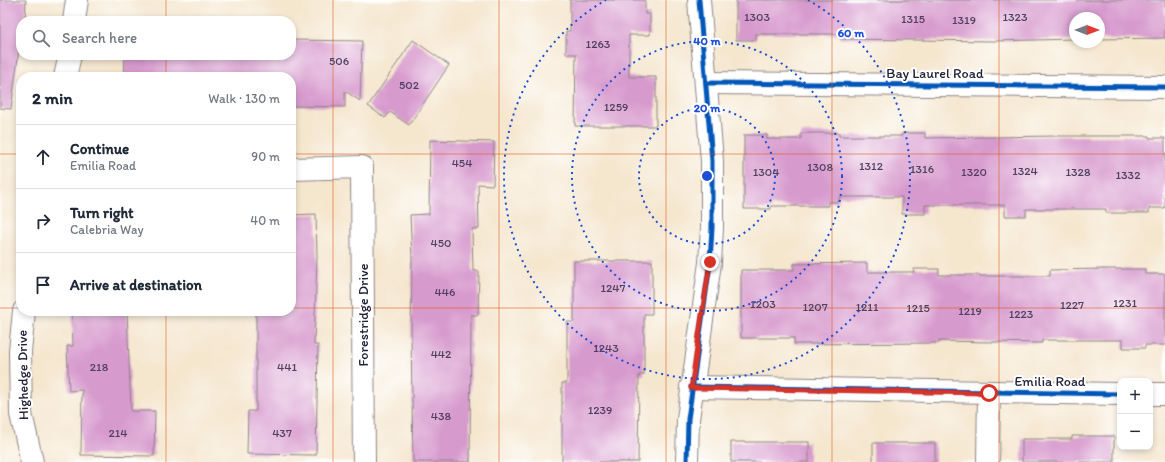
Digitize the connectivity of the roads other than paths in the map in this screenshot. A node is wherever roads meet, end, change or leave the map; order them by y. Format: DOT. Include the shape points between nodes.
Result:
graph roads {
  1 [pos="77,0"];
  2 [pos="699,0"];
  3 [pos="75,16"];
  4 [pos="69,60"];
  5 [pos="66,72"];
  6 [pos="706,83"];
  7 [pos="1165,87"];
  8 [pos="296,169"];
  9 [pos="24,316"];
  10 [pos="691,388"];
  11 [pos="989,393"];
  12 [pos="1117,394"];
  13 [pos="1153,394"];
  14 [pos="1165,394"];
  15 [pos="32,462"];
  16 [pos="364,462"];
  17 [pos="687,462"];
  18 [pos="988,462"];
  1 -- 3 [label="street"];
  2 -- 6 [label="street"];
  4 -- 5 [label="street"];
  6 -- 7 [label="street, Bay Laurel Road"];
  6 -- 10 [label="street" via="712,161 712,228 710,262"];
  8 -- 16 [label="street, Forestridge Drive" via="362,167"];
  9 -- 15 [label="street, Highedge Drive" via="20,351 21,414"];
  10 -- 11 [label="street, Emilia Road"];
  10 -- 17 [label="street"];
  11 -- 12 [label="street, Emilia Road"];
  11 -- 18 [label="street"];
  13 -- 14 [label="street"];
}
